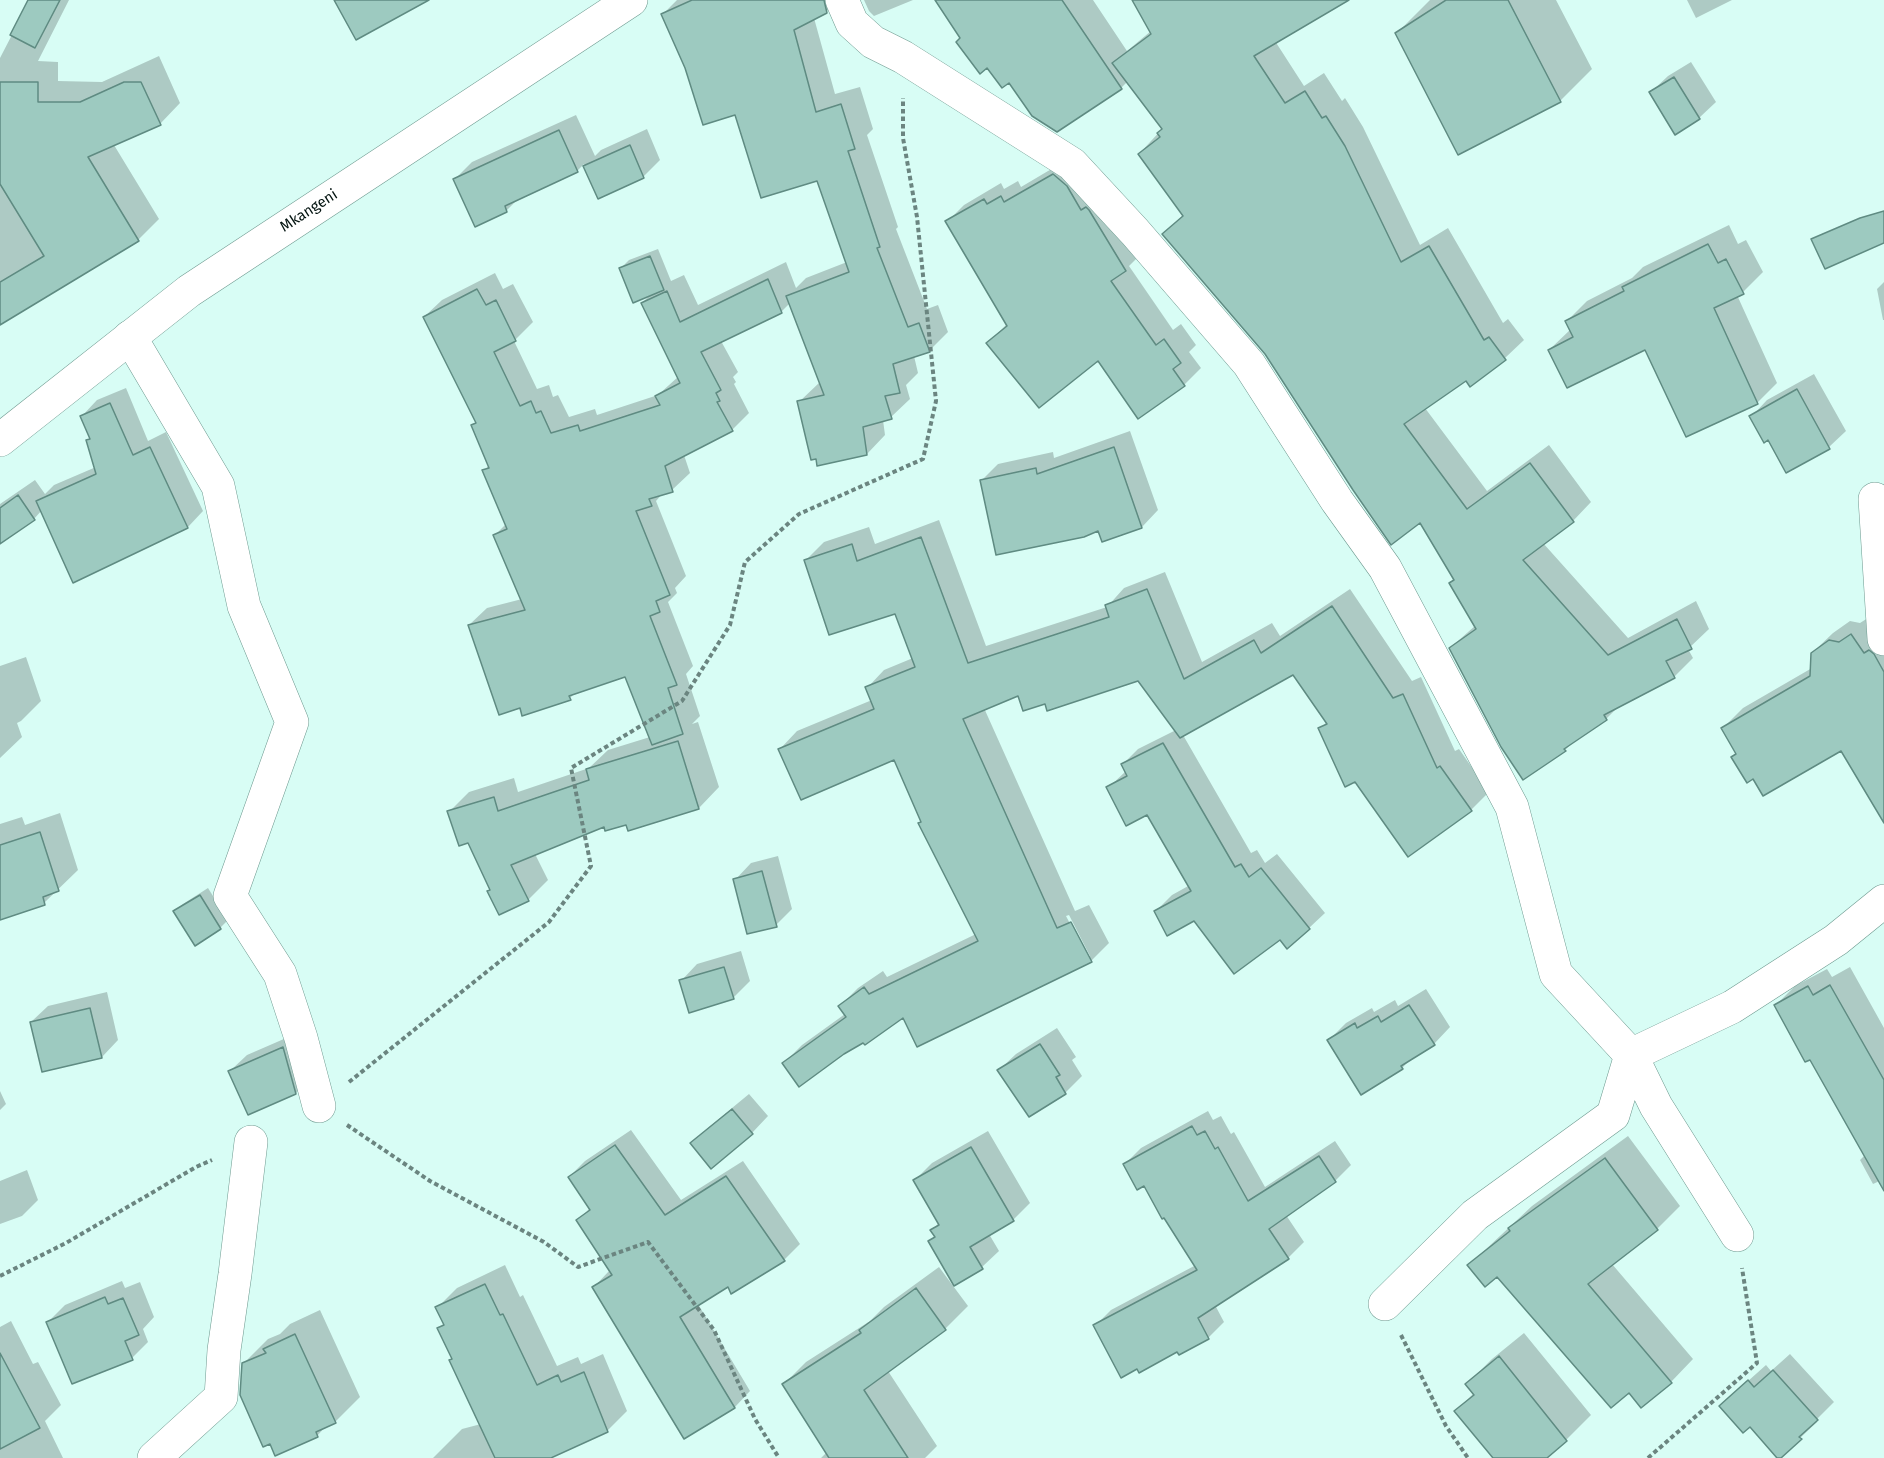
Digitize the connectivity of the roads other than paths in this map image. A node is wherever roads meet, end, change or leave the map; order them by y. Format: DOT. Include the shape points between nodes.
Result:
graph roads {
  1 [pos="631,0"];
  2 [pos="842,0"];
  3 [pos="130,337"];
  4 [pos="0,440"];
  5 [pos="1875,498"];
  6 [pos="1884,639"];
  7 [pos="1884,901"];
  8 [pos="1631,1055"];
  9 [pos="319,1106"];
  10 [pos="251,1142"];
  11 [pos="1737,1235"];
  12 [pos="1385,1304"];
  13 [pos="154,1458"];
  1 -- 3 [label="street, Mkangeni" via="189,291"];
  2 -- 8 [label="street" via="852,23 873,42 1072,164 1250,364 1337,501 1386,568 1512,807 1556,974"];
  3 -- 4 [label="street, Mkangeni"];
  3 -- 9 [label="street" via="218,486 244,606 292,722 230,896 280,974"];
  5 -- 6 [label="street"];
  7 -- 8 [label="street" via="1836,940 1732,1007"];
  8 -- 11 [label="street" via="1656,1106"];
  8 -- 12 [label="street" via="1614,1115 1475,1215"];
  10 -- 13 [label="street" via="221,1397"];
}
